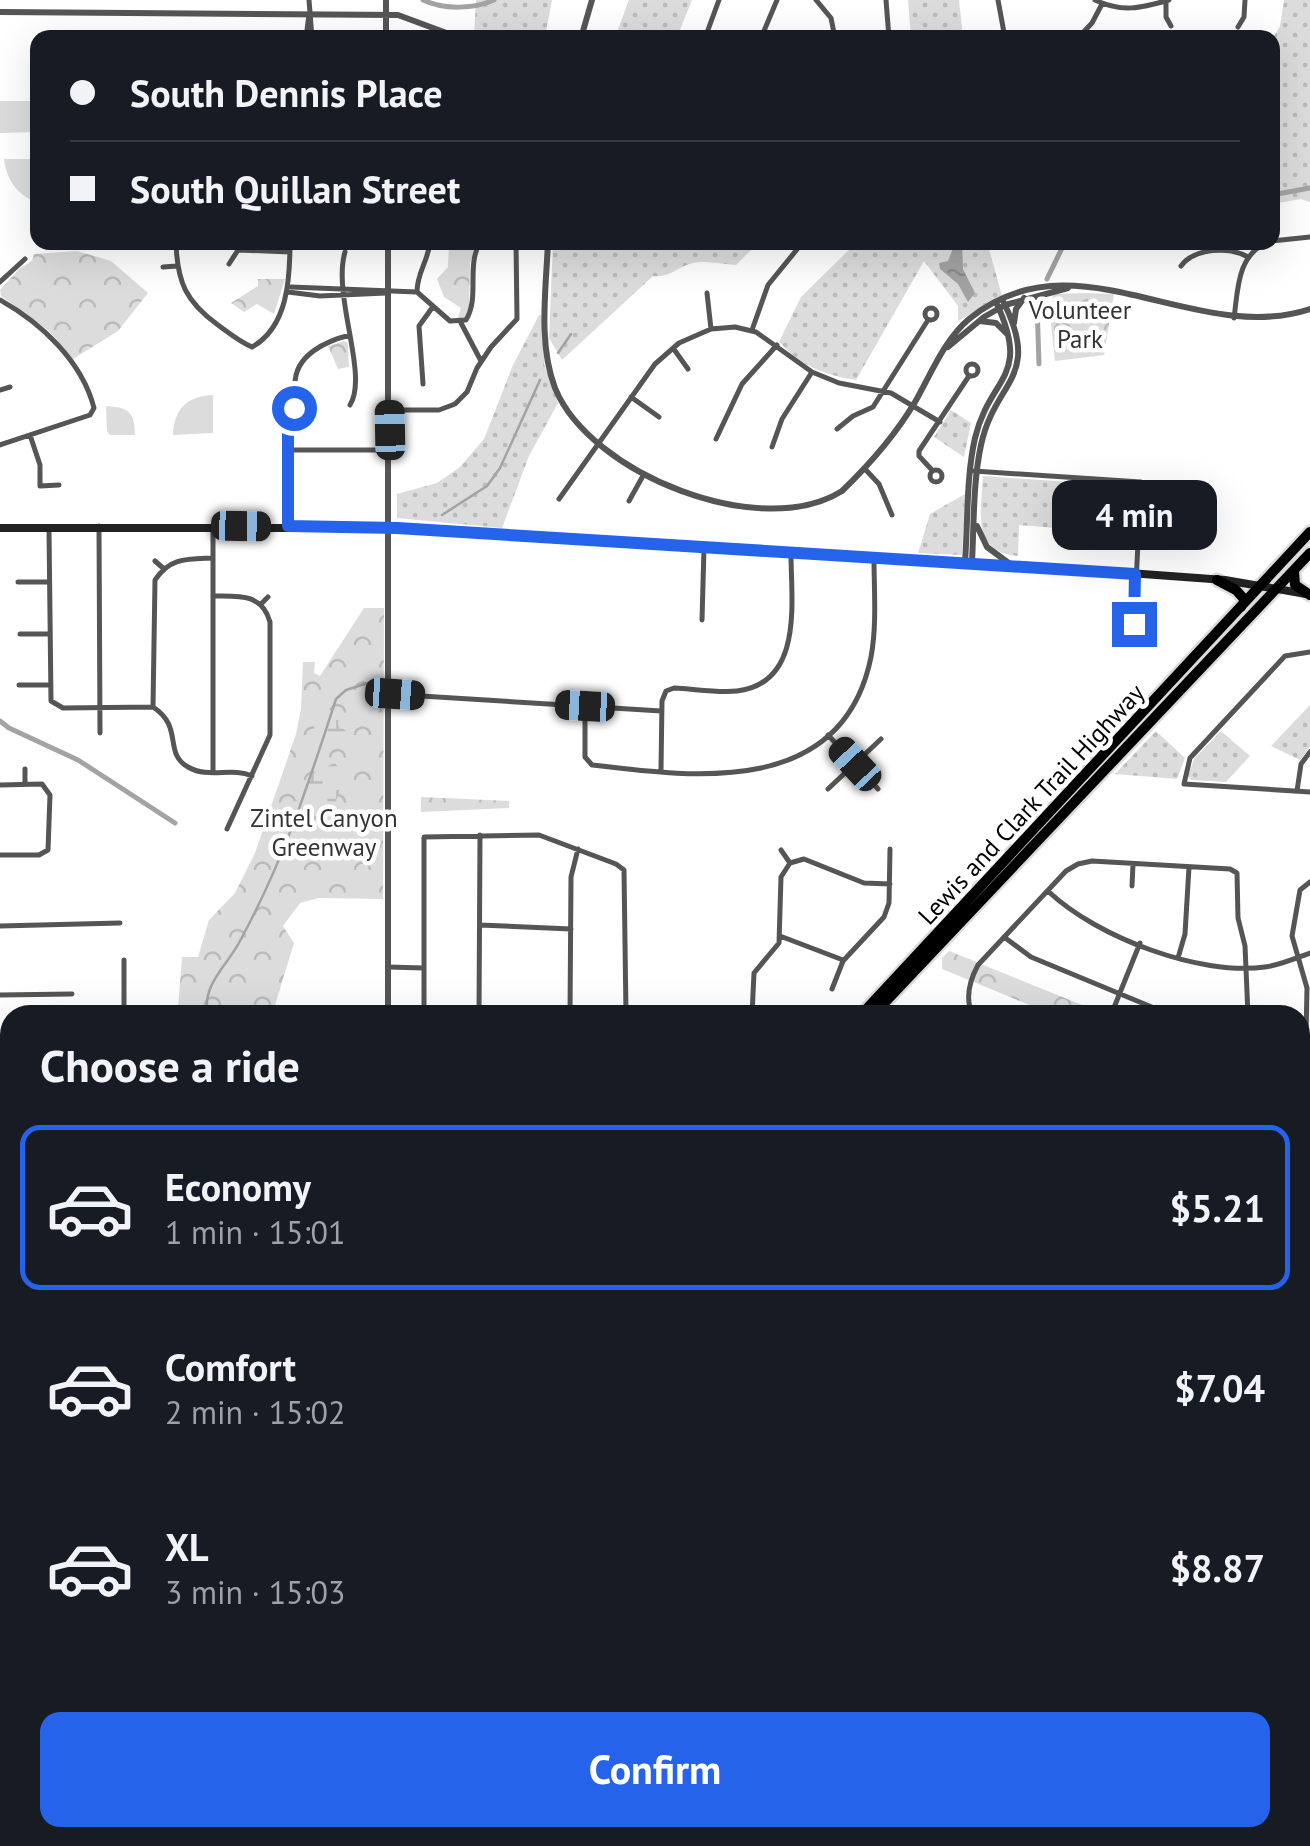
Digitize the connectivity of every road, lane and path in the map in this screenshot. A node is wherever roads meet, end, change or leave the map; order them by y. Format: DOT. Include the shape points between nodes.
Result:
graph roads {
  1 [pos="309,0"];
  2 [pos="386,0"];
  3 [pos="592,0"];
  4 [pos="719,0"];
  5 [pos="777,0"];
  6 [pos="816,0"];
  7 [pos="886,0"];
  8 [pos="998,0"];
  9 [pos="1167,0"];
  10 [pos="1245,0"];
  11 [pos="1098,2"];
  12 [pos="1152,3"];
  13 [pos="0,12"];
  14 [pos="309,14"];
  15 [pos="386,15"];
  16 [pos="1171,26"];
  17 [pos="1238,27"];
  18 [pos="309,30"];
  19 [pos="386,30"];
  20 [pos="439,30"];
  21 [pos="583,30"];
  22 [pos="708,30"];
  23 [pos="764,30"];
  24 [pos="833,30"];
  25 [pos="888,30"];
  26 [pos="1003,30"];
  27 [pos="1085,30"];
  28 [pos="1310,237"];
  29 [pos="1280,241"];
  30 [pos="176,250"];
  31 [pos="238,250"];
  32 [pos="388,250"];
  33 [pos="429,250"];
  34 [pos="477,250"];
  35 [pos="516,250"];
  36 [pos="548,250"];
  37 [pos="797,250"];
  38 [pos="1258,250"];
  39 [pos="290,252"];
  40 [pos="345,252"];
  41 [pos="1248,257"];
  42 [pos="25,259"];
  43 [pos="229,264"];
  44 [pos="163,266"];
  45 [pos="177,266"];
  46 [pos="1180,266"];
  47 [pos="0,282"];
  48 [pos="1069,288"];
  49 [pos="288,289"];
  50 [pos="343,292"];
  51 [pos="388,292"];
  52 [pos="417,292"];
  53 [pos="707,292"];
  54 [pos="1025,298"];
  55 [pos="0,300"];
  56 [pos="1000,304"];
  57 [pos="432,308"];
  58 [pos="1310,310"];
  59 [pos="1234,318"];
  60 [pos="928,320"];
  61 [pos="978,321"];
  62 [pos="460,323"];
  63 [pos="1014,324"];
  64 [pos="710,330"];
  65 [pos="752,330"];
  66 [pos="350,335"];
  67 [pos="1010,338"];
  68 [pos="776,345"];
  69 [pos="948,347"];
  70 [pos="672,348"];
  71 [pos="481,361"];
  72 [pos="688,369"];
  73 [pos="812,372"];
  74 [pos="969,376"];
  75 [pos="295,384"];
  76 [pos="423,384"];
  77 [pos="10,386"];
  78 [pos="1004,388"];
  79 [pos="0,390"];
  80 [pos="885,391"];
  81 [pos="632,397"];
  82 [pos="350,405"];
  83 [pos="913,405"];
  84 [pos="294,408"];
  85 [pos="389,410"];
  86 [pos="659,417"];
  87 [pos="940,422"];
  88 [pos="837,429"];
  89 [pos="30,435"];
  90 [pos="716,439"];
  91 [pos="598,444"];
  92 [pos="0,445"];
  93 [pos="772,447"];
  94 [pos="288,450"];
  95 [pos="390,450"];
  96 [pos="864,468"];
  97 [pos="932,470"];
  98 [pos="975,471"];
  99 [pos="644,474"];
  100 [pos="58,485"];
  101 [pos="559,500"];
  102 [pos="827,500"];
  103 [pos="630,501"];
  104 [pos="831,509"];
  105 [pos="892,516"];
  106 [pos="975,517"];
  107 [pos="49,526"];
  108 [pos="99,526"];
  109 [pos="213,526"];
  110 [pos="288,526"];
  111 [pos="0,528"];
  112 [pos="390,528"];
  113 [pos="1310,532"];
  114 [pos="704,548"];
  115 [pos="791,553"];
  116 [pos="1310,553"];
  117 [pos="213,558"];
  118 [pos="874,558"];
  119 [pos="155,561"];
  120 [pos="969,562"];
  121 [pos="1011,565"];
  122 [pos="163,568"];
  123 [pos="1294,570"];
  124 [pos="1135,574"];
  125 [pos="1217,580"];
  126 [pos="18,582"];
  127 [pos="49,582"];
  128 [pos="1260,586"];
  129 [pos="1276,589"];
  130 [pos="1310,595"];
  131 [pos="213,596"];
  132 [pos="268,597"];
  133 [pos="261,604"];
  134 [pos="702,620"];
  135 [pos="1134,624"];
  136 [pos="1220,631"];
  137 [pos="20,634"];
  138 [pos="49,634"];
  139 [pos="1310,652"];
  140 [pos="18,685"];
  141 [pos="49,685"];
  142 [pos="390,694"];
  143 [pos="585,706"];
  144 [pos="153,707"];
  145 [pos="100,708"];
  146 [pos="662,711"];
  147 [pos="164,716"];
  148 [pos="156,724"];
  149 [pos="100,733"];
  150 [pos="828,735"];
  151 [pos="881,739"];
  152 [pos="1310,752"];
  153 [pos="855,764"];
  154 [pos="25,769"];
  155 [pos="661,770"];
  156 [pos="213,772"];
  157 [pos="252,776"];
  158 [pos="25,784"];
  159 [pos="0,785"];
  160 [pos="828,789"];
  161 [pos="878,789"];
  162 [pos="1298,791"];
  163 [pos="1310,792"];
  164 [pos="228,829"];
  165 [pos="480,835"];
  166 [pos="578,848"];
  167 [pos="890,849"];
  168 [pos="782,850"];
  169 [pos="0,855"];
  170 [pos="790,862"];
  171 [pos="1133,864"];
  172 [pos="1189,867"];
  173 [pos="1307,883"];
  174 [pos="890,884"];
  175 [pos="1132,886"];
  176 [pos="1048,890"];
  177 [pos="120,923"];
  178 [pos="480,925"];
  179 [pos="0,926"];
  180 [pos="571,930"];
  181 [pos="780,936"];
  182 [pos="1004,937"];
  183 [pos="1140,944"];
  184 [pos="1310,953"];
  185 [pos="1298,957"];
  186 [pos="1178,959"];
  187 [pos="124,960"];
  188 [pos="843,961"];
  189 [pos="388,967"];
  190 [pos="424,968"];
  191 [pos="1245,968"];
  192 [pos="832,988"];
  193 [pos="72,994"];
  194 [pos="0,995"];
  195 [pos="1119,995"];
  196 [pos="124,1005"];
  197 [pos="388,1005"];
  198 [pos="424,1005"];
  199 [pos="479,1005"];
  200 [pos="570,1005"];
  201 [pos="626,1005"];
  202 [pos="752,1005"];
  203 [pos="870,1005"];
  204 [pos="882,1005"];
  205 [pos="969,1005"];
  206 [pos="1115,1005"];
  207 [pos="1145,1005"];
  208 [pos="1247,1005"];
  209 [pos="1307,1005"];
  1 -- 14 [label="street"];
  2 -- 15 [label="street"];
  3 -- 21 [label="street"];
  4 -- 22 [label="street"];
  5 -- 23 [label="street"];
  6 -- 24 [label="street"];
  7 -- 25 [label="street"];
  8 -- 26 [label="street"];
  9 -- 12 [label="street"];
  9 -- 16 [label="street"];
  10 -- 17 [label="street"];
  11 -- 12 [label="street" via="1122,10"];
  11 -- 27 [label="street"];
  13 -- 14 [label="street"];
  14 -- 15 [label="street"];
  14 -- 18 [label="street"];
  15 -- 19 [label="street"];
  15 -- 20 [label="street"];
  28 -- 29 [label="street"];
  30 -- 45 [label="street"];
  31 -- 39 [label="street"];
  31 -- 43 [label="street"];
  32 -- 51 [label="street"];
  33 -- 52 [label="street"];
  34 -- 62 [label="street" via="471,312"];
  35 -- 71 [label="street" via="517,319"];
  36 -- 91 [label="street" via="551,374 571,416"];
  37 -- 65 [label="street" via="768,285"];
  38 -- 41 [label="street"];
  39 -- 49 [label="street"];
  40 -- 50 [label="street"];
  41 -- 46 [label="street" via="1222,250 1188,257"];
  41 -- 59 [label="street"];
  42 -- 47 [label="street"];
  44 -- 45 [label="street"];
  45 -- 49 [label="street" via="198,310 252,346 276,321"];
  48 -- 54 [label="street"];
  48 -- 56 [label="street" via="1040,287"];
  48 -- 59 [label="street" via="1125,292"];
  49 -- 50 [label="street"];
  50 -- 51 [label="street"];
  50 -- 66 [label="street"];
  51 -- 52 [label="street"];
  51 -- 85 [label="street"];
  52 -- 57 [label="street"];
  53 -- 64 [label="street"];
  54 -- 56 [label="street"];
  54 -- 63 [label="street"];
  55 -- 89 [label="street" via="66,355 94,412"];
  56 -- 61 [label="street"];
  56 -- 63 [label="street"];
  56 -- 67 [label="street"];
  56 -- 69 [label="street" via="963,325"];
  57 -- 62 [label="street"];
  57 -- 76 [label="street" via="419,326"];
  58 -- 59 [label="street"];
  60 -- 80 [label="street"];
  61 -- 67 [label="street" via="996,323"];
  61 -- 69 [label="street"];
  62 -- 71 [label="street"];
  63 -- 78 [label="street" via="1018,358"];
  64 -- 65 [label="street"];
  64 -- 70 [label="street"];
  65 -- 68 [label="street"];
  66 -- 75 [label="street" via="312,352"];
  66 -- 82 [label="street"];
  67 -- 78 [label="street"];
  68 -- 73 [label="street"];
  68 -- 90 [label="street" via="742,384"];
  69 -- 83 [label="street"];
  70 -- 72 [label="street"];
  70 -- 81 [label="street"];
  71 -- 85 [label="street" via="467,392 452,406"];
  73 -- 80 [label="street"];
  73 -- 93 [label="street"];
  74 -- 87 [label="street"];
  77 -- 79 [label="street"];
  78 -- 98 [label="street"];
  80 -- 83 [label="street"];
  80 -- 88 [label="street" via="872,409"];
  81 -- 86 [label="street"];
  81 -- 91 [label="street"];
  83 -- 87 [label="street"];
  83 -- 96 [label="street"];
  84 -- 94 [label="street"];
  85 -- 95 [label="street"];
  87 -- 97 [label="street" via="919,453"];
  89 -- 92 [label="street"];
  89 -- 100 [label="street" via="40,486"];
  91 -- 99 [label="street"];
  91 -- 101 [label="street"];
  94 -- 95 [label="street"];
  94 -- 110 [label="street"];
  95 -- 112 [label="street"];
  96 -- 102 [label="street"];
  96 -- 105 [label="street"];
  98 -- 106 [label="street"];
  98 -- 120 [label="street"];
  98 -- 124 [label="street" via="1141,482"];
  99 -- 102 [label="street" via="695,497 736,504"];
  99 -- 103 [label="street"];
  102 -- 104 [label="street"];
  106 -- 120 [label="street"];
  106 -- 121 [label="street" via="984,543"];
  107 -- 108 [label="main road"];
  107 -- 111 [label="main road"];
  107 -- 127 [label="street"];
  108 -- 109 [label="main road"];
  108 -- 145 [label="street"];
  109 -- 110 [label="main road"];
  109 -- 117 [label="street"];
  110 -- 112 [label="main road"];
  112 -- 114 [label="main road"];
  112 -- 142 [label="street"];
  113 -- 128 [label="highway, Lewis and Clark Trail Highway"];
  114 -- 115 [label="main road"];
  114 -- 134 [label="street"];
  115 -- 118 [label="main road"];
  115 -- 146 [label="street" via="788,649 781,663 767,679 738,691 666,691"];
  116 -- 123 [label="highway, Lewis and Clark Trail Highway"];
  117 -- 122 [label="street" via="182,559"];
  117 -- 131 [label="street"];
  118 -- 120 [label="main road"];
  118 -- 150 [label="street" via="869,663 855,700"];
  119 -- 122 [label="street"];
  120 -- 121 [label="main road"];
  121 -- 124 [label="main road"];
  122 -- 144 [label="street" via="153,587"];
  123 -- 129 [label="highway, Lewis and Clark Trail Highway"];
  123 -- 130 [label="highway" via="1295,585"];
  124 -- 125 [label="main road"];
  124 -- 135 [label="street"];
  125 -- 128 [label="main road"];
  125 -- 136 [label="highway" via="1245,600"];
  126 -- 127 [label="street"];
  127 -- 138 [label="street"];
  128 -- 129 [label="main road"];
  128 -- 136 [label="highway, Lewis and Clark Trail Highway"];
  129 -- 130 [label="main road"];
  129 -- 204 [label="highway, Lewis and Clark Trail Highway"];
  131 -- 133 [label="street" via="244,596"];
  131 -- 156 [label="street"];
  132 -- 133 [label="street"];
  133 -- 157 [label="street" via="270,622 272,727"];
  136 -- 203 [label="highway, Lewis and Clark Trail Highway"];
  137 -- 138 [label="street"];
  138 -- 141 [label="street"];
  139 -- 162 [label="street" via="1285,656 1190,758 1184,784"];
  140 -- 141 [label="street"];
  141 -- 145 [label="street" via="51,701 63,708"];
  142 -- 143 [label="street"];
  142 -- 189 [label="street"];
  143 -- 146 [label="street"];
  143 -- 155 [label="street" via="587,762"];
  144 -- 145 [label="street"];
  144 -- 147 [label="street"];
  145 -- 149 [label="street"];
  146 -- 155 [label="street"];
  147 -- 148 [label="street"];
  147 -- 156 [label="street" via="179,760 194,771"];
  150 -- 153 [label="street"];
  150 -- 155 [label="street" via="798,757 761,770"];
  151 -- 153 [label="street"];
  152 -- 162 [label="street" via="1301,764"];
  153 -- 160 [label="street"];
  153 -- 161 [label="street"];
  154 -- 158 [label="street"];
  156 -- 157 [label="street"];
  157 -- 164 [label="street"];
  158 -- 159 [label="street"];
  158 -- 169 [label="street" via="46,786 50,794 50,844 45,852"];
  162 -- 163 [label="street"];
  165 -- 166 [label="street" via="539,835"];
  165 -- 178 [label="street"];
  165 -- 190 [label="street" via="424,837"];
  166 -- 180 [label="street"];
  166 -- 201 [label="street" via="626,875"];
  167 -- 174 [label="street"];
  168 -- 170 [label="street"];
  170 -- 174 [label="street" via="808,860 855,880"];
  170 -- 181 [label="street" via="781,877"];
  171 -- 172 [label="street"];
  171 -- 175 [label="street"];
  171 -- 176 [label="street" via="1078,864"];
  172 -- 186 [label="street"];
  172 -- 191 [label="street" via="1237,873"];
  173 -- 185 [label="street" via="1292,936"];
  174 -- 188 [label="street" via="884,917"];
  176 -- 182 [label="street"];
  176 -- 183 [label="street" via="1068,908"];
  177 -- 179 [label="street"];
  178 -- 180 [label="street"];
  178 -- 199 [label="street"];
  180 -- 200 [label="street"];
  181 -- 188 [label="street"];
  181 -- 202 [label="street" via="754,973"];
  182 -- 195 [label="street" via="1027,956"];
  182 -- 205 [label="street" via="973,974"];
  183 -- 186 [label="street"];
  183 -- 195 [label="street"];
  184 -- 185 [label="street"];
  185 -- 191 [label="street"];
  185 -- 209 [label="street"];
  186 -- 191 [label="street"];
  187 -- 196 [label="street"];
  188 -- 192 [label="street"];
  189 -- 190 [label="street"];
  189 -- 197 [label="street"];
  190 -- 198 [label="street"];
  191 -- 208 [label="street"];
  193 -- 194 [label="street"];
  195 -- 206 [label="street"];
  195 -- 207 [label="street"];
}
